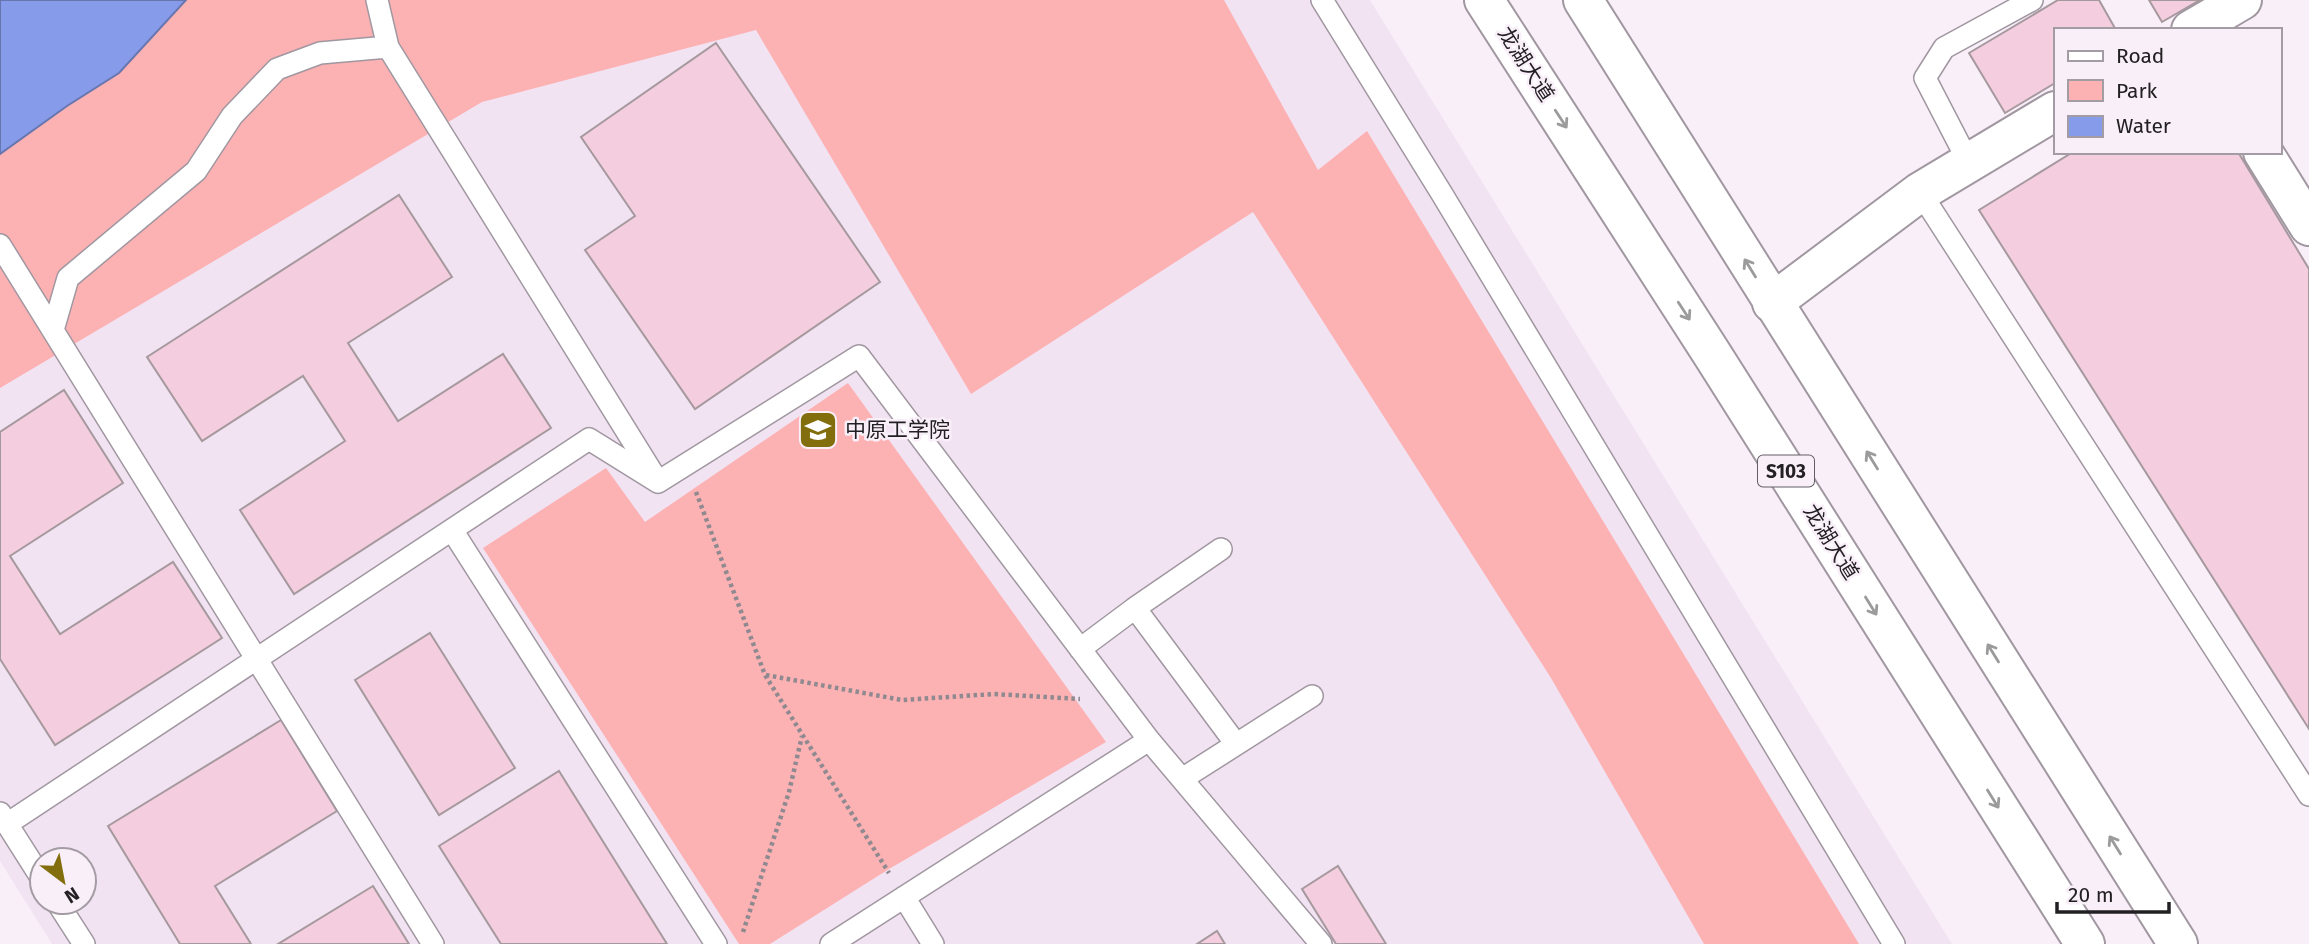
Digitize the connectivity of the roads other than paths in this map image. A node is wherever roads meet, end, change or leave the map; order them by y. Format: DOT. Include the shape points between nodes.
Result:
graph roads {
  1 [pos="377,0"];
  2 [pos="1322,0"];
  3 [pos="1484,0"];
  4 [pos="1583,0"];
  5 [pos="2032,0"];
  6 [pos="2242,0"];
  7 [pos="2194,28"];
  8 [pos="388,47"];
  9 [pos="2054,112"];
  10 [pos="2264,154"];
  11 [pos="1969,163"];
  12 [pos="1920,192"];
  13 [pos="2309,226"];
  14 [pos="0,245"];
  15 [pos="1772,303"];
  16 [pos="53,330"];
  17 [pos="658,482"];
  18 [pos="453,530"];
  19 [pos="1221,549"];
  20 [pos="1135,608"];
  21 [pos="1080,649"];
  22 [pos="257,659"];
  23 [pos="1312,696"];
  24 [pos="1149,740"];
  25 [pos="1236,744"];
  26 [pos="1182,779"];
  27 [pos="2309,795"];
  28 [pos="4,818"];
  29 [pos="28,856"];
  30 [pos="904,897"];
  31 [pos="66,916"];
  32 [pos="84,944"];
  33 [pos="433,944"];
  34 [pos="716,944"];
  35 [pos="831,944"];
  36 [pos="933,944"];
  37 [pos="1321,944"];
  38 [pos="1894,944"];
  39 [pos="2085,944"];
  40 [pos="2178,944"];
  1 -- 8 [label="lane"];
  2 -- 38 [label="lane"];
  3 -- 39 [label="main road, 龙湖大道 / S103, one-way"];
  15 -- 4 [label="main road, one-way"];
  5 -- 11 [label="lane" via="1944,48 1925,78"];
  6 -- 7 [label="main road"];
  8 -- 16 [label="lane" via="320,53 277,69 232,117 196,171 68,278"];
  8 -- 17 [label="lane"];
  9 -- 11 [label="main road"];
  10 -- 13 [label="main road"];
  11 -- 12 [label="main road"];
  12 -- 15 [label="main road"];
  12 -- 27 [label="lane"];
  14 -- 16 [label="lane"];
  40 -- 15 [label="main road, one-way"];
  16 -- 22 [label="lane"];
  17 -- 18 [label="lane" via="589,439"];
  17 -- 21 [label="lane" via="859,356"];
  18 -- 22 [label="lane"];
  18 -- 34 [label="lane"];
  19 -- 20 [label="lane"];
  20 -- 21 [label="lane"];
  20 -- 25 [label="lane"];
  21 -- 24 [label="lane"];
  22 -- 28 [label="lane"];
  22 -- 33 [label="lane"];
  23 -- 25 [label="lane"];
  24 -- 26 [label="lane"];
  24 -- 30 [label="lane"];
  25 -- 26 [label="lane"];
  26 -- 37 [label="lane"];
  28 -- 29 [label="lane"];
  30 -- 35 [label="lane"];
  30 -- 36 [label="lane"];
  31 -- 32 [label="lane"];
}
